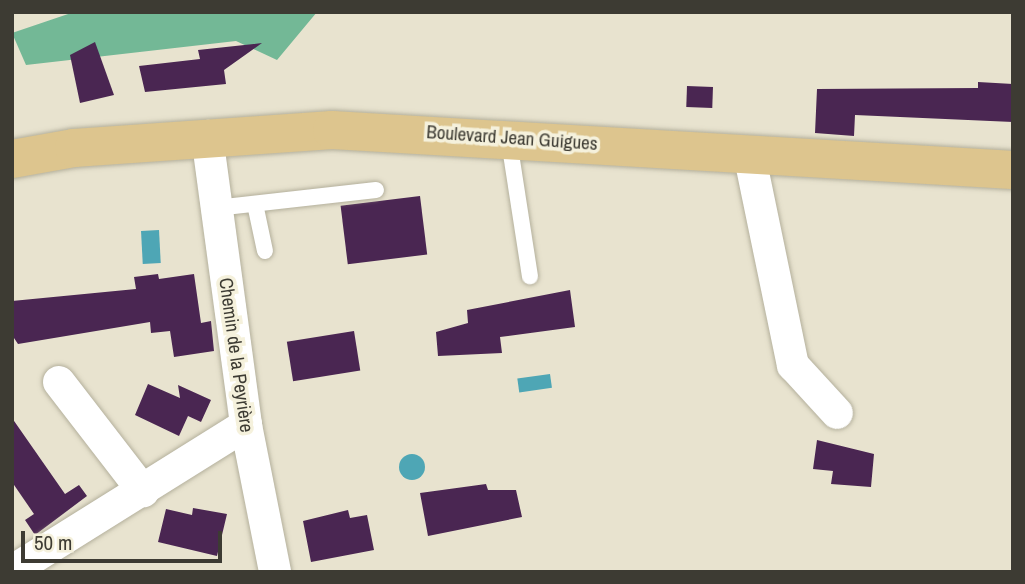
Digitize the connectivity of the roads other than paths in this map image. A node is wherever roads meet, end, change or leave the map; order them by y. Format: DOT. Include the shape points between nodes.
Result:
graph roads {
  1 [pos="207,136"];
  2 [pos="509,137"];
  3 [pos="749,153"];
  4 [pos="12,159"];
  5 [pos="1013,170"];
  6 [pos="376,190"];
  7 [pos="255,204"];
  8 [pos="216,208"];
  9 [pos="265,251"];
  10 [pos="530,276"];
  11 [pos="59,382"];
  12 [pos="837,413"];
  13 [pos="246,425"];
  14 [pos="143,491"];
  15 [pos="12,571"];
  16 [pos="275,572"];
  1 -- 2 [label="main road, Boulevard Jean Guigues" via="332,130"];
  1 -- 4 [label="main road, Boulevard Jean Guigues"];
  1 -- 8 [label="street, Chemin de la Peyrière"];
  2 -- 3 [label="main road, Boulevard Jean Guigues"];
  2 -- 10 [label="lane"];
  3 -- 5 [label="main road, Boulevard Jean Guigues"];
  3 -- 12 [label="street" via="793,365"];
  6 -- 7 [label="lane"];
  7 -- 8 [label="lane"];
  7 -- 9 [label="lane"];
  8 -- 13 [label="street, Chemin de la Peyrière"];
  11 -- 14 [label="street"];
  13 -- 14 [label="street"];
  13 -- 16 [label="street, Chemin de la Peyrière"];
  14 -- 15 [label="street"];
}
